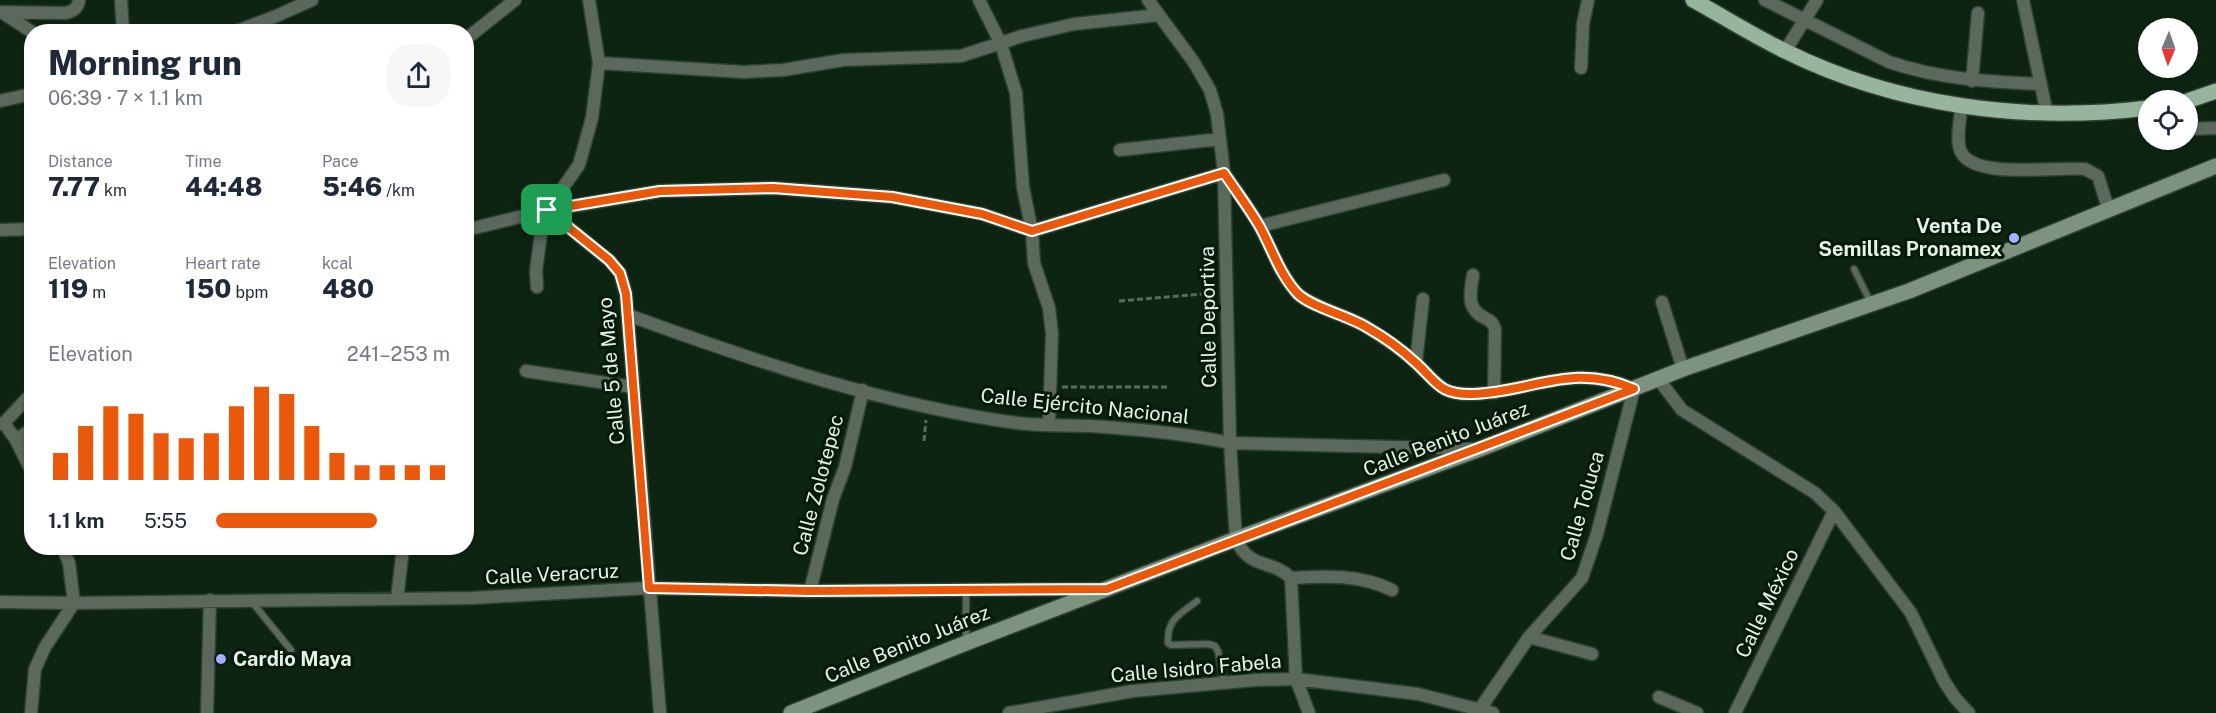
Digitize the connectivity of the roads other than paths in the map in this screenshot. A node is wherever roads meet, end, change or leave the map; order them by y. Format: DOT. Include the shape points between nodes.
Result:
graph roads {
  1 [pos="79,0"];
  2 [pos="121,0"];
  3 [pos="312,0"];
  4 [pos="515,0"];
  5 [pos="589,0"];
  6 [pos="979,0"];
  7 [pos="1149,0"];
  8 [pos="1588,0"];
  9 [pos="1694,0"];
  10 [pos="1765,0"];
  11 [pos="1817,0"];
  12 [pos="2023,0"];
  13 [pos="1,12"];
  14 [pos="1978,13"];
  15 [pos="1159,15"];
  16 [pos="1804,18"];
  17 [pos="122,24"];
  18 [pos="255,24"];
  19 [pos="24,27"];
  20 [pos="474,33"];
  21 [pos="1000,44"];
  22 [pos="1785,51"];
  23 [pos="599,63"];
  24 [pos="1581,68"];
  25 [pos="1972,81"];
  26 [pos="2041,84"];
  27 [pos="2216,92"];
  28 [pos="24,96"];
  29 [pos="2198,98"];
  30 [pos="2216,98"];
  31 [pos="2198,100"];
  32 [pos="0,101"];
  33 [pos="1961,106"];
  34 [pos="2138,109"];
  35 [pos="2047,114"];
  36 [pos="2216,128"];
  37 [pos="2198,129"];
  38 [pos="1220,139"];
  39 [pos="1120,150"];
  40 [pos="2216,166"];
  41 [pos="1224,173"];
  42 [pos="1444,180"];
  43 [pos="2108,208"];
  44 [pos="545,211"];
  45 [pos="1260,226"];
  46 [pos="474,228"];
  47 [pos="24,229"];
  48 [pos="0,230"];
  49 [pos="1032,231"];
  50 [pos="1854,269"];
  51 [pos="1473,275"];
  52 [pos="537,286"];
  53 [pos="1423,298"];
  54 [pos="1662,302"];
  55 [pos="1871,303"];
  56 [pos="628,315"];
  57 [pos="1416,362"];
  58 [pos="1683,369"];
  59 [pos="526,371"];
  60 [pos="1659,380"];
  61 [pos="633,387"];
  62 [pos="1634,389"];
  63 [pos="863,390"];
  64 [pos="1494,393"];
  65 [pos="24,401"];
  66 [pos="2,423"];
  67 [pos="1049,424"];
  68 [pos="24,434"];
  69 [pos="16,440"];
  70 [pos="1230,443"];
  71 [pos="1480,449"];
  72 [pos="24,456"];
  73 [pos="1834,511"];
  74 [pos="1236,539"];
  75 [pos="66,555"];
  76 [pos="402,555"];
  77 [pos="1291,578"];
  78 [pos="649,588"];
  79 [pos="1107,589"];
  80 [pos="966,590"];
  81 [pos="1392,590"];
  82 [pos="810,591"];
  83 [pos="397,599"];
  84 [pos="210,600"];
  85 [pos="252,601"];
  86 [pos="1197,601"];
  87 [pos="0,602"];
  88 [pos="74,603"];
  89 [pos="1529,638"];
  90 [pos="966,643"];
  91 [pos="291,650"];
  92 [pos="1592,654"];
  93 [pos="1296,679"];
  94 [pos="1224,683"];
  95 [pos="1659,697"];
  96 [pos="1480,709"];
  97 [pos="31,713"];
  98 [pos="207,713"];
  99 [pos="660,713"];
  100 [pos="791,713"];
  101 [pos="1009,713"];
  102 [pos="1309,713"];
  103 [pos="1493,713"];
  104 [pos="1697,713"];
  105 [pos="1735,713"];
  106 [pos="1969,713"];
  1 -- 13 [label="street" via="73,11 66,13"];
  2 -- 17 [label="street"];
  3 -- 18 [label="street"];
  4 -- 20 [label="street"];
  5 -- 23 [label="street"];
  6 -- 21 [label="street"];
  7 -- 15 [label="street, Calle Deportiva"];
  8 -- 24 [label="street"];
  9 -- 22 [label="main road"];
  10 -- 16 [label="street"];
  11 -- 16 [label="street"];
  12 -- 26 [label="street"];
  13 -- 19 [label="street"];
  14 -- 25 [label="street"];
  15 -- 21 [label="street" via="1074,24"];
  15 -- 38 [label="street, Calle Deportiva" via="1210,90"];
  16 -- 22 [label="street"];
  16 -- 25 [label="street" via="1889,62"];
  21 -- 23 [label="street" via="961,56 843,60 744,72"];
  21 -- 49 [label="street" via="1016,93 1023,187"];
  22 -- 33 [label="main road" via="1857,80"];
  23 -- 44 [label="street" via="592,118 579,165"];
  25 -- 26 [label="street"];
  26 -- 35 [label="street"];
  27 -- 29 [label="main road"];
  28 -- 32 [label="street"];
  30 -- 31 [label="main road"];
  33 -- 35 [label="main road"];
  33 -- 43 [label="street" via="1959,143 1968,161 1993,170 2085,169 2098,176"];
  34 -- 35 [label="main road"];
  36 -- 37 [label="street"];
  38 -- 39 [label="street"];
  38 -- 41 [label="street, Calle Deportiva"];
  40 -- 43 [label="main road, Calle Benito Juárez"];
  41 -- 45 [label="street"];
  41 -- 49 [label="street"];
  41 -- 70 [label="street, Calle Deportiva"];
  42 -- 45 [label="street"];
  43 -- 55 [label="main road, Calle Benito Juárez" via="1909,291"];
  44 -- 46 [label="street"];
  44 -- 49 [label="street" via="660,191 773,188 892,197 982,214"];
  44 -- 52 [label="street"];
  44 -- 56 [label="street, Calle 5 de Mayo" via="588,242 620,273"];
  45 -- 57 [label="street" via="1299,295 1367,327"];
  47 -- 48 [label="street"];
  49 -- 67 [label="street" via="1037,275 1049,308 1052,333"];
  50 -- 55 [label="lane"];
  51 -- 64 [label="street" via="1469,302 1495,329"];
  53 -- 57 [label="street"];
  54 -- 58 [label="street"];
  55 -- 58 [label="main road, Calle Benito Juárez"];
  56 -- 61 [label="street, Calle 5 de Mayo"];
  56 -- 63 [label="street, Calle Ejército Nacional" via="714,346"];
  57 -- 64 [label="street" via="1435,384 1450,392"];
  58 -- 60 [label="main road, Calle Benito Juárez"];
  59 -- 61 [label="street"];
  60 -- 62 [label="main road, Calle Benito Juárez"];
  60 -- 73 [label="street" via="1682,410 1815,493"];
  61 -- 78 [label="street, Calle 5 de Mayo"];
  62 -- 64 [label="street" via="1614,380 1587,377 1546,381"];
  62 -- 71 [label="main road, Calle Benito Juárez"];
  62 -- 89 [label="street, Calle Toluca" via="1582,578"];
  63 -- 67 [label="street, Calle Ejército Nacional" via="928,407 1019,423"];
  63 -- 82 [label="street, Calle Zolotepec"];
  65 -- 66 [label="street"];
  66 -- 69 [label="street"];
  67 -- 70 [label="street, Calle Ejército Nacional" via="1135,429"];
  68 -- 69 [label="street"];
  69 -- 72 [label="street"];
  70 -- 71 [label="street, Calle Ejército Nacional"];
  70 -- 74 [label="street, Calle Deportiva"];
  71 -- 74 [label="main road, Calle Benito Juárez"];
  73 -- 105 [label="street, Calle México"];
  73 -- 106 [label="street" via="1911,613 1944,681"];
  74 -- 77 [label="street" via="1249,559"];
  74 -- 79 [label="main road, Calle Benito Juárez"];
  75 -- 88 [label="street"];
  76 -- 83 [label="street"];
  77 -- 81 [label="street" via="1357,578"];
  77 -- 93 [label="street"];
  78 -- 82 [label="street, Calle Veracruz"];
  78 -- 83 [label="street, Calle Veracruz"];
  78 -- 99 [label="street, Calle 5 de Mayo"];
  79 -- 80 [label="street, Calle Veracruz"];
  79 -- 90 [label="main road, Calle Benito Juárez"];
  80 -- 82 [label="street, Calle Veracruz"];
  80 -- 90 [label="lane"];
  83 -- 85 [label="street, Calle Veracruz"];
  84 -- 85 [label="street, Calle Veracruz"];
  84 -- 88 [label="street, Calle Veracruz"];
  84 -- 98 [label="street"];
  85 -- 91 [label="lane"];
  86 -- 94 [label="lane" via="1172,621 1168,643 1215,646"];
  87 -- 88 [label="street, Calle Veracruz"];
  88 -- 97 [label="street" via="35,669"];
  89 -- 92 [label="street"];
  89 -- 96 [label="street, Calle Toluca"];
  90 -- 100 [label="main road, Calle Benito Juárez"];
  93 -- 94 [label="street, Calle Isidro Fabela"];
  93 -- 96 [label="street, Calle Isidro Fabela" via="1418,694"];
  93 -- 102 [label="street"];
  94 -- 101 [label="street, Calle Isidro Fabela" via="1133,691"];
  95 -- 104 [label="street"];
  96 -- 103 [label="street, Calle Isidro Fabela"];
}
